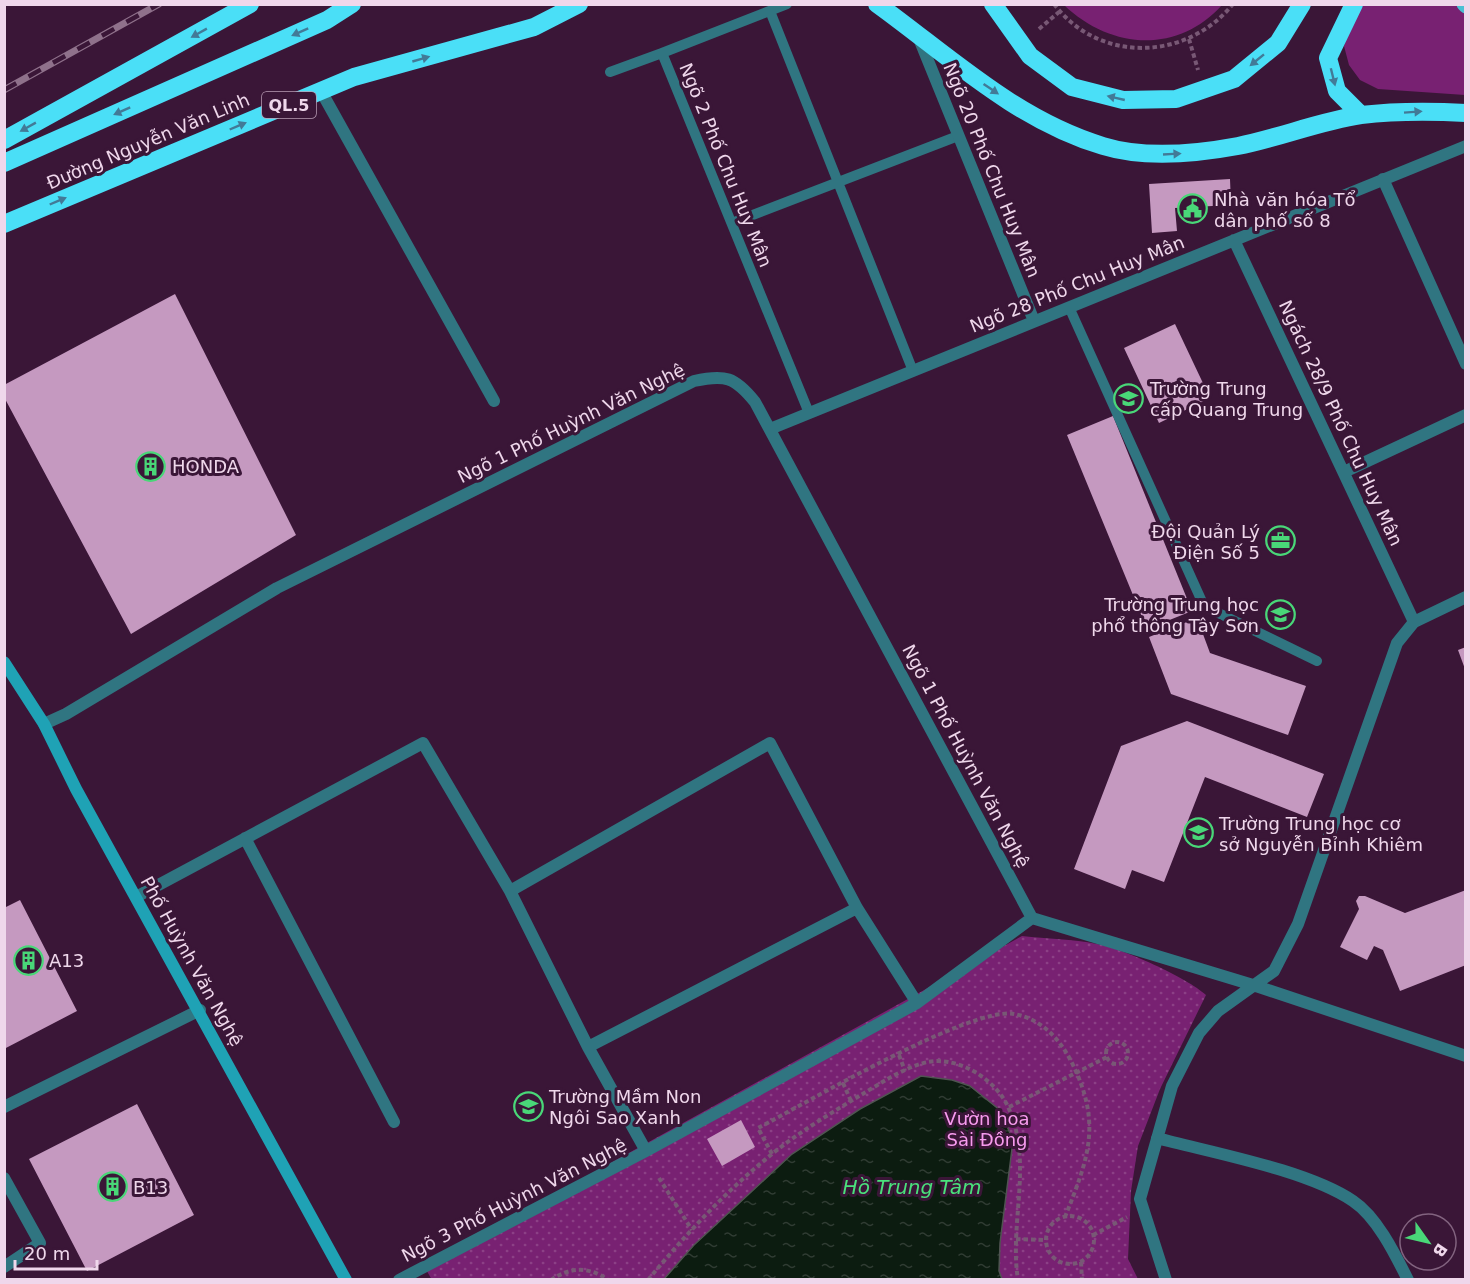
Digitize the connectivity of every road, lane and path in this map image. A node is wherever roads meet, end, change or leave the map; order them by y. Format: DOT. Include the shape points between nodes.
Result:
graph roads {
  1 [pos="250,4"];
  2 [pos="352,4"];
  3 [pos="579,4"];
  4 [pos="787,4"];
  5 [pos="877,4"];
  6 [pos="993,4"];
  7 [pos="1054,4"];
  8 [pos="1233,4"];
  9 [pos="1302,4"];
  10 [pos="1354,4"];
  11 [pos="770,11"];
  12 [pos="1059,12"];
  13 [pos="1037,31"];
  14 [pos="916,32"];
  15 [pos="1189,39"];
  16 [pos="662,52"];
  17 [pos="1208,69"];
  18 [pos="609,72"];
  19 [pos="1199,74"];
  20 [pos="1191,76"];
  21 [pos="321,91"];
  22 [pos="1466,113"];
  23 [pos="1360,115"];
  24 [pos="958,136"];
  25 [pos="4,140"];
  26 [pos="1466,146"];
  27 [pos="4,163"];
  28 [pos="1383,179"];
  29 [pos="838,182"];
  30 [pos="732,223"];
  31 [pos="4,224"];
  32 [pos="1234,240"];
  33 [pos="1069,307"];
  34 [pos="1034,321"];
  35 [pos="1466,364"];
  36 [pos="913,371"];
  37 [pos="494,401"];
  38 [pos="809,413"];
  39 [pos="1466,415"];
  40 [pos="770,429"];
  41 [pos="1344,472"];
  42 [pos="1466,597"];
  43 [pos="1414,622"];
  44 [pos="1317,661"];
  45 [pos="4,662"];
  46 [pos="44,724"];
  47 [pos="245,838"];
  48 [pos="510,891"];
  49 [pos="136,897"];
  50 [pos="857,908"];
  51 [pos="1032,918"];
  52 [pos="1253,985"];
  53 [pos="917,1003"];
  54 [pos="200,1010"];
  55 [pos="588,1047"];
  56 [pos="899,1054"];
  57 [pos="1466,1056"];
  58 [pos="1107,1057"];
  59 [pos="905,1071"];
  60 [pos="1077,1072"];
  61 [pos="843,1083"];
  62 [pos="851,1101"];
  63 [pos="4,1107"];
  64 [pos="1009,1107"];
  65 [pos="394,1122"];
  66 [pos="1157,1138"];
  67 [pos="646,1151"];
  68 [pos="772,1154"];
  69 [pos="4,1178"];
  70 [pos="659,1178"];
  71 [pos="1143,1210"];
  72 [pos="1065,1217"];
  73 [pos="692,1230"];
  74 [pos="1093,1235"];
  75 [pos="1016,1239"];
  76 [pos="1046,1240"];
  77 [pos="1081,1262"];
  78 [pos="4,1267"];
  79 [pos="346,1280"];
  80 [pos="399,1280"];
  81 [pos="551,1280"];
  82 [pos="608,1280"];
  83 [pos="648,1280"];
  84 [pos="1018,1280"];
  85 [pos="1082,1280"];
  86 [pos="1167,1280"];
  87 [pos="1408,1280"];
  1 -- 25 [label="highway, one-way"];
  2 -- 27 [label="highway, Đường Nguyễn Văn Linh, one-way" via="327,20"];
  21 -- 3 [label="highway, Đường Nguyễn Văn Linh / QL.5, one-way" via="354,77 534,27"];
  4 -- 11 [label="lane, Ngõ 2 Phố Chu Huy Mân"];
  5 -- 14 [label="highway"];
  9 -- 6 [label="highway, one-way" via="1278,43 1234,79 1176,99 1123,100 1072,87 1030,56"];
  7 -- 12 [label="path"];
  8 -- 15 [label="path" via="1208,28"];
  10 -- 23 [label="highway, one-way" via="1328,58 1337,92"];
  11 -- 16 [label="lane, Ngõ 2 Phố Chu Huy Mân"];
  11 -- 29 [label="lane"];
  12 -- 13 [label="path"];
  12 -- 15 [label="path" via="1091,36 1130,48 1150,49"];
  14 -- 23 [label="highway, one-way" via="978,81 1030,115 1104,147 1179,154 1237,146"];
  14 -- 24 [label="street, Ngõ 20 Phố Chu Huy Mân"];
  15 -- 19 [label="path"];
  16 -- 18 [label="lane"];
  16 -- 30 [label="lane, Ngõ 2 Phố Chu Huy Mân"];
  17 -- 19 [label="path"];
  19 -- 20 [label="path"];
  31 -- 21 [label="highway, Đường Nguyễn Văn Linh / QL.5, one-way"];
  21 -- 37 [label="street"];
  23 -- 22 [label="highway, one-way"];
  24 -- 29 [label="lane"];
  24 -- 34 [label="street, Ngõ 20 Phố Chu Huy Mân"];
  26 -- 28 [label="street, Ngõ 28 Phố Chu Huy Mân"];
  28 -- 32 [label="street, Ngõ 28 Phố Chu Huy Mân"];
  28 -- 35 [label="street"];
  29 -- 30 [label="lane"];
  29 -- 36 [label="lane"];
  30 -- 38 [label="lane, Ngõ 2 Phố Chu Huy Mân"];
  32 -- 33 [label="street, Ngõ 28 Phố Chu Huy Mân"];
  32 -- 41 [label="street, Ngách 28/9 Phố Chu Huy Mân"];
  33 -- 34 [label="street, Ngõ 28 Phố Chu Huy Mân"];
  33 -- 44 [label="lane" via="1204,606"];
  34 -- 36 [label="street, Ngõ 28 Phố Chu Huy Mân"];
  36 -- 38 [label="street, Ngõ 28 Phố Chu Huy Mân"];
  38 -- 40 [label="street, Ngõ 28 Phố Chu Huy Mân"];
  39 -- 41 [label="street"];
  40 -- 46 [label="street, Ngõ 1 Phố Huỳnh Văn Nghệ" via="755,402 731,380 717,376 694,381 277,588"];
  40 -- 51 [label="street, Ngõ 1 Phố Huỳnh Văn Nghệ"];
  41 -- 43 [label="street, Ngách 28/9 Phố Chu Huy Mân"];
  42 -- 43 [label="street"];
  43 -- 52 [label="street" via="1397,643 1298,924 1274,971"];
  45 -- 46 [label="street, Phố Huỳnh Văn Nghệ"];
  46 -- 49 [label="street, Phố Huỳnh Văn Nghệ"];
  47 -- 48 [label="street" via="423,743"];
  47 -- 49 [label="street"];
  47 -- 65 [label="street"];
  48 -- 50 [label="street" via="770,743"];
  48 -- 55 [label="street"];
  49 -- 54 [label="street, Phố Huỳnh Văn Nghệ"];
  50 -- 53 [label="street"];
  50 -- 55 [label="street"];
  51 -- 52 [label="street"];
  51 -- 53 [label="street, Ngõ 3 Phố Huỳnh Văn Nghệ"];
  52 -- 57 [label="street"];
  52 -- 66 [label="street" via="1218,1011 1199,1033 1172,1086"];
  53 -- 67 [label="street, Ngõ 3 Phố Huỳnh Văn Nghệ"];
  54 -- 63 [label="street"];
  54 -- 79 [label="street, Phố Huỳnh Văn Nghệ"];
  55 -- 67 [label="street"];
  56 -- 59 [label="path"];
  56 -- 60 [label="path" via="975,1019 1012,1013 1030,1018 1058,1038"];
  56 -- 61 [label="path"];
  58 -- 58 [label="path" via="1107,1049 1114,1042 1123,1044 1127,1050 1125,1060 1119,1063"];
  58 -- 60 [label="path"];
  59 -- 62 [label="path"];
  59 -- 64 [label="path" via="927,1062 956,1063 984,1079"];
  60 -- 64 [label="path"];
  60 -- 72 [label="path" via="1091,1117 1091,1138 1087,1161"];
  61 -- 62 [label="path"];
  61 -- 68 [label="path" via="758,1128"];
  62 -- 68 [label="path"];
  64 -- 75 [label="path" via="1020,1163"];
  66 -- 71 [label="street" via="1140,1199"];
  66 -- 87 [label="street" via="1301,1177 1354,1202 1389,1240"];
  67 -- 80 [label="street, Ngõ 3 Phố Huỳnh Văn Nghệ"];
  68 -- 73 [label="path"];
  69 -- 78 [label="street" via="40,1243"];
  70 -- 73 [label="path"];
  71 -- 74 [label="path"];
  71 -- 86 [label="street"];
  72 -- 74 [label="path" via="1085,1222"];
  72 -- 76 [label="path" via="1050,1227"];
  73 -- 83 [label="path"];
  74 -- 77 [label="path" via="1092,1250"];
  75 -- 76 [label="path"];
  75 -- 84 [label="path"];
  76 -- 77 [label="path" via="1048,1250 1058,1261"];
  77 -- 85 [label="path"];
  81 -- 82 [label="path" via="579,1269 594,1271"];
}
